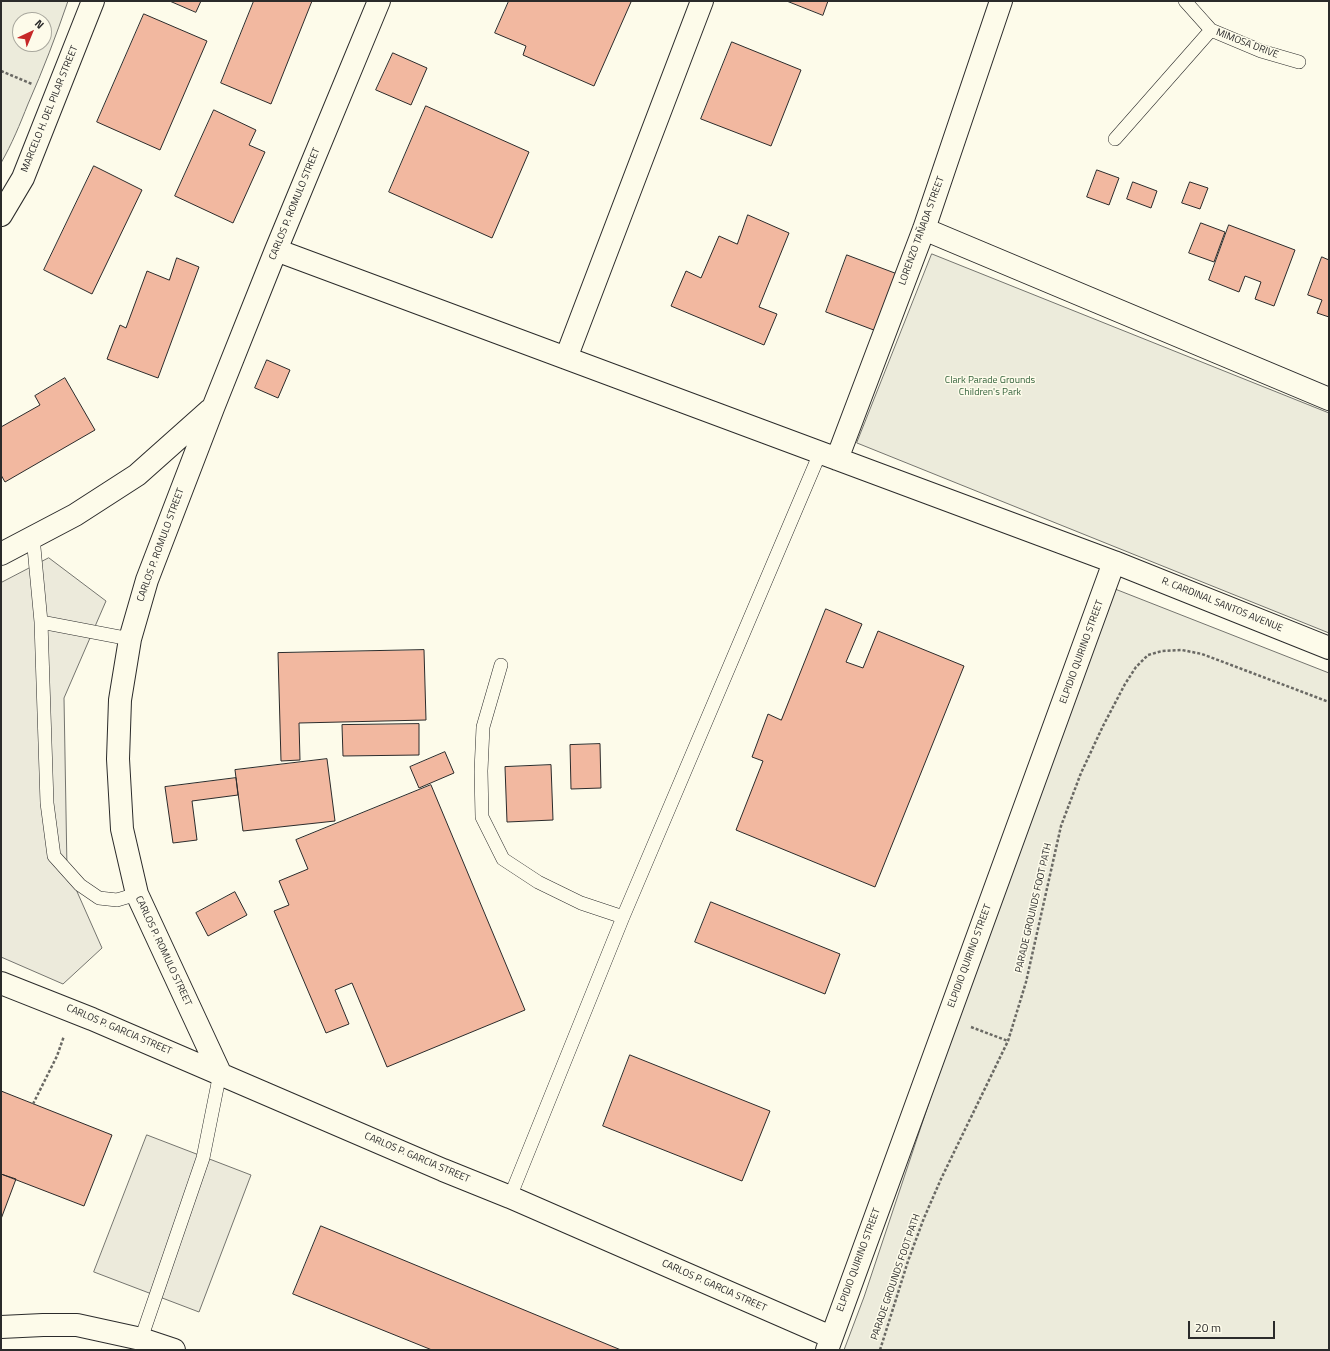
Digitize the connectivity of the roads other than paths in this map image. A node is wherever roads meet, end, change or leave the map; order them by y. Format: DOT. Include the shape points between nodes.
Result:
graph roads {
  1 [pos="93,1"];
  2 [pos="379,1"];
  3 [pos="702,1"];
  4 [pos="1001,1"];
  5 [pos="1185,1"];
  6 [pos="1211,30"];
  7 [pos="1299,62"];
  8 [pos="1115,139"];
  9 [pos="1,215"];
  10 [pos="924,230"];
  11 [pos="276,250"];
  12 [pos="566,358"];
  13 [pos="1329,399"];
  14 [pos="213,408"];
  15 [pos="828,456"];
  16 [pos="33,537"];
  17 [pos="1,554"];
  18 [pos="1114,562"];
  19 [pos="41,622"];
  20 [pos="130,638"];
  21 [pos="1329,648"];
  22 [pos="500,665"];
  23 [pos="136,894"];
  24 [pos="623,917"];
  25 [pos="1,983"];
  26 [pos="220,1073"];
  27 [pos="510,1197"];
  28 [pos="1,1328"];
  29 [pos="142,1339"];
  30 [pos="829,1344"];
  31 [pos="174,1350"];
  1 -- 9 [label="street, MARCELO H. DEL PILAR STREET" via="23,178"];
  2 -- 11 [label="street, CARLOS P. ROMULO STREET"];
  3 -- 12 [label="street"];
  4 -- 10 [label="street, LORENZO TAÑADA STREET"];
  5 -- 6 [label="lane, MIMOSA DRIVE"];
  6 -- 7 [label="lane, MIMOSA DRIVE" via="1261,51"];
  6 -- 8 [label="lane"];
  10 -- 13 [label="street"];
  10 -- 15 [label="street, LORENZO TAÑADA STREET"];
  11 -- 12 [label="street, R. CARDINAL SANTOS AVENUE"];
  11 -- 14 [label="street, CARLOS P. ROMULO STREET"];
  12 -- 15 [label="street, R. CARDINAL SANTOS AVENUE"];
  14 -- 16 [label="street, CARLOS P. ROMULO STREET" via="137,475 75,515"];
  14 -- 20 [label="street, CARLOS P. ROMULO STREET" via="147,580"];
  15 -- 18 [label="street, R. CARDINAL SANTOS AVENUE"];
  15 -- 24 [label="lane"];
  16 -- 17 [label="street, CARLOS P. ROMULO STREET"];
  16 -- 19 [label="lane"];
  18 -- 21 [label="street, R. CARDINAL SANTOS AVENUE"];
  18 -- 30 [label="street, ELPIDIO QUIRINO STREET"];
  19 -- 20 [label="lane"];
  19 -- 23 [label="lane" via="48,803 54,856 80,885 99,898 116,900"];
  20 -- 23 [label="street, CARLOS P. ROMULO STREET" via="120,700 118,759 122,828"];
  22 -- 24 [label="lane" via="483,727 482,817 503,859 538,882 575,900"];
  23 -- 26 [label="street, CARLOS P. ROMULO STREET"];
  24 -- 27 [label="lane"];
  25 -- 26 [label="street, CARLOS P. GARCIA STREET"];
  26 -- 27 [label="street, CARLOS P. GARCIA STREET"];
  26 -- 29 [label="lane" via="203,1158"];
  27 -- 30 [label="street, CARLOS P. GARCIA STREET"];
  28 -- 29 [label="street" via="43,1324 77,1325"];
  29 -- 31 [label="street"];
}
